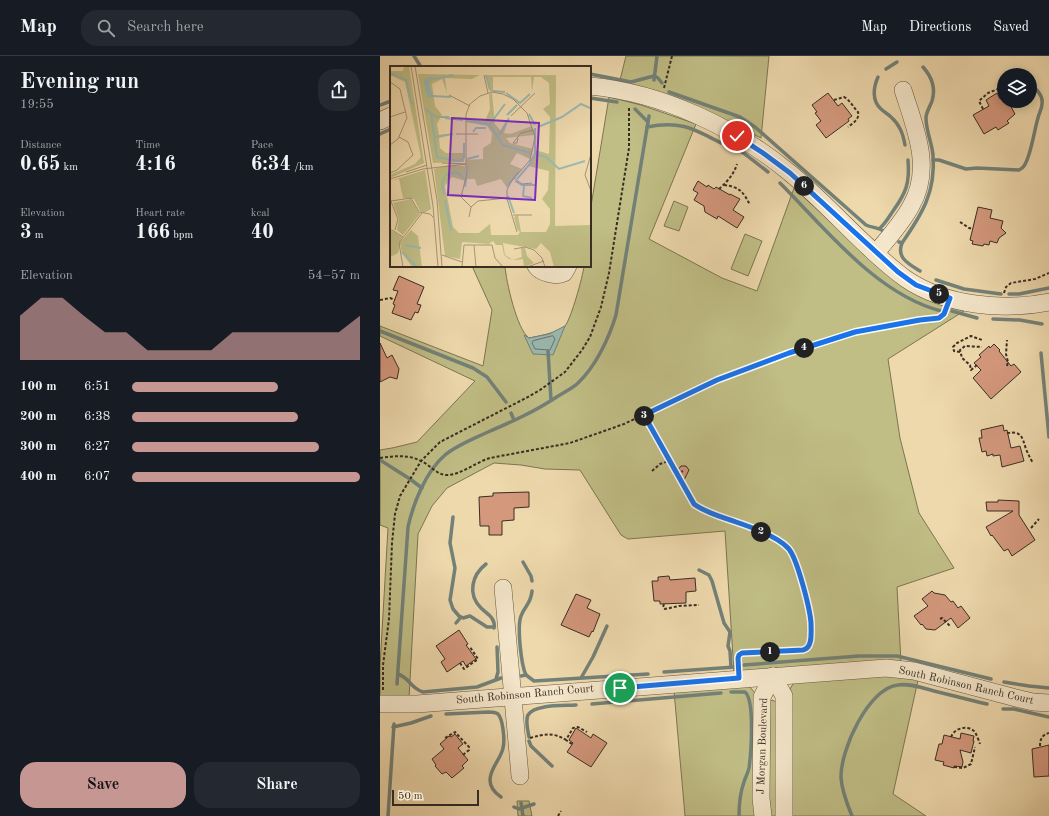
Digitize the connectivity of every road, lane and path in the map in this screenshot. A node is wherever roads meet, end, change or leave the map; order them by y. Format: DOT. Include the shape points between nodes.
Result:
graph roads {
  1 [pos="672,56"];
  2 [pos="591,86"];
  3 [pos="997,89"];
  4 [pos="903,90"];
  5 [pos="631,93"];
  6 [pos="834,100"];
  7 [pos="661,102"];
  8 [pos="984,109"];
  9 [pos="390,116"];
  10 [pos="380,121"];
  11 [pos="848,127"];
  12 [pos="737,164"];
  13 [pos="724,185"];
  14 [pos="719,189"];
  15 [pos="750,205"];
  16 [pos="960,222"];
  17 [pos="973,229"];
  18 [pos="876,253"];
  19 [pos="537,267"];
  20 [pos="568,267"];
  21 [pos="1049,273"];
  22 [pos="950,298"];
  23 [pos="380,300"];
  24 [pos="395,300"];
  25 [pos="1049,303"];
  26 [pos="1001,307"];
  27 [pos="982,340"];
  28 [pos="1007,340"];
  29 [pos="982,347"];
  30 [pos="960,352"];
  31 [pos="977,365"];
  32 [pos="1007,366"];
  33 [pos="644,415"];
  34 [pos="1007,433"];
  35 [pos="380,458"];
  36 [pos="421,461"];
  37 [pos="670,461"];
  38 [pos="1033,463"];
  39 [pos="652,471"];
  40 [pos="683,471"];
  41 [pos="677,474"];
  42 [pos="1039,519"];
  43 [pos="1031,528"];
  44 [pos="504,588"];
  45 [pos="664,604"];
  46 [pos="699,605"];
  47 [pos="940,619"];
  48 [pos="950,626"];
  49 [pos="470,647"];
  50 [pos="460,663"];
  51 [pos="773,676"];
  52 [pos="739,678"];
  53 [pos="514,696"];
  54 [pos="381,698"];
  55 [pos="1049,703"];
  56 [pos="587,732"];
  57 [pos="1049,733"];
  58 [pos="951,737"];
  59 [pos="445,738"];
  60 [pos="517,740"];
  61 [pos="566,740"];
  62 [pos="572,744"];
  63 [pos="980,744"];
  64 [pos="1040,746"];
  65 [pos="975,747"];
  66 [pos="464,755"];
  67 [pos="954,767"];
  68 [pos="520,776"];
  69 [pos="561,811"];
  70 [pos="558,816"];
  71 [pos="763,816"];
  72 [pos="784,816"];
  1 -- 7 [label="path"];
  2 -- 5 [label="street"];
  3 -- 8 [label="path" via="979,101"];
  4 -- 18 [label="street" via="921,152 921,176 911,206"];
  5 -- 7 [label="street"];
  5 -- 36 [label="path" via="628,109 629,148 601,307 590,337 565,372 526,398 440,442"];
  6 -- 11 [label="path" via="844,97 858,112 856,120"];
  7 -- 18 [label="street" via="712,122 763,153 800,182"];
  9 -- 10 [label="street"];
  12 -- 13 [label="path"];
  13 -- 14 [label="path"];
  13 -- 15 [label="path" via="740,190"];
  16 -- 17 [label="path"];
  18 -- 22 [label="street" via="916,285"];
  19 -- 20 [label="street" via="557,275 564,274"];
  21 -- 26 [label="path" via="1035,279 1011,283 1006,287"];
  22 -- 26 [label="street" via="970,304"];
  22 -- 33 [label="path" via="944,314 939,318 855,332 789,353 717,380"];
  23 -- 24 [label="path"];
  25 -- 26 [label="street"];
  27 -- 30 [label="path" via="971,336 957,343 953,347 954,351"];
  28 -- 32 [label="path"];
  29 -- 30 [label="path" via="965,346"];
  30 -- 31 [label="path" via="971,370"];
  33 -- 36 [label="path" via="566,445 490,458 452,475 438,473"];
  33 -- 37 [label="path"];
  34 -- 38 [label="path" via="1018,433 1023,437 1026,451"];
  35 -- 36 [label="path" via="406,456"];
  36 -- 54 [label="path" via="402,491 395,514"];
  37 -- 39 [label="path" via="660,464"];
  37 -- 41 [label="path"];
  40 -- 41 [label="path"];
  41 -- 52 [label="path" via="698,508 773,538 788,547 795,561 808,606 811,624 810,646 803,650 742,653 738,658"];
  42 -- 43 [label="path"];
  44 -- 53 [label="street"];
  45 -- 46 [label="path" via="665,609 672,606"];
  47 -- 48 [label="path"];
  49 -- 50 [label="path" via="478,658 464,669"];
  51 -- 52 [label="street, South Robinson Ranch Court"];
  51 -- 55 [label="street, South Robinson Ranch Court" via="876,668 899,669 1037,703"];
  51 -- 71 [label="street, J Morgan Boulevard" via="762,697"];
  51 -- 72 [label="street, J Morgan Boulevard" via="784,696"];
  52 -- 53 [label="street, South Robinson Ranch Court"];
  53 -- 54 [label="street, South Robinson Ranch Court" via="417,704"];
  53 -- 60 [label="street"];
  56 -- 61 [label="path" via="575,727"];
  57 -- 64 [label="path" via="1043,735"];
  58 -- 63 [label="path" via="958,728 972,730"];
  59 -- 66 [label="path" via="455,732 469,748"];
  60 -- 61 [label="path" via="549,734"];
  60 -- 68 [label="street"];
  61 -- 62 [label="path"];
  65 -- 67 [label="path" via="971,764 962,768"];
  69 -- 70 [label="path"];
}
